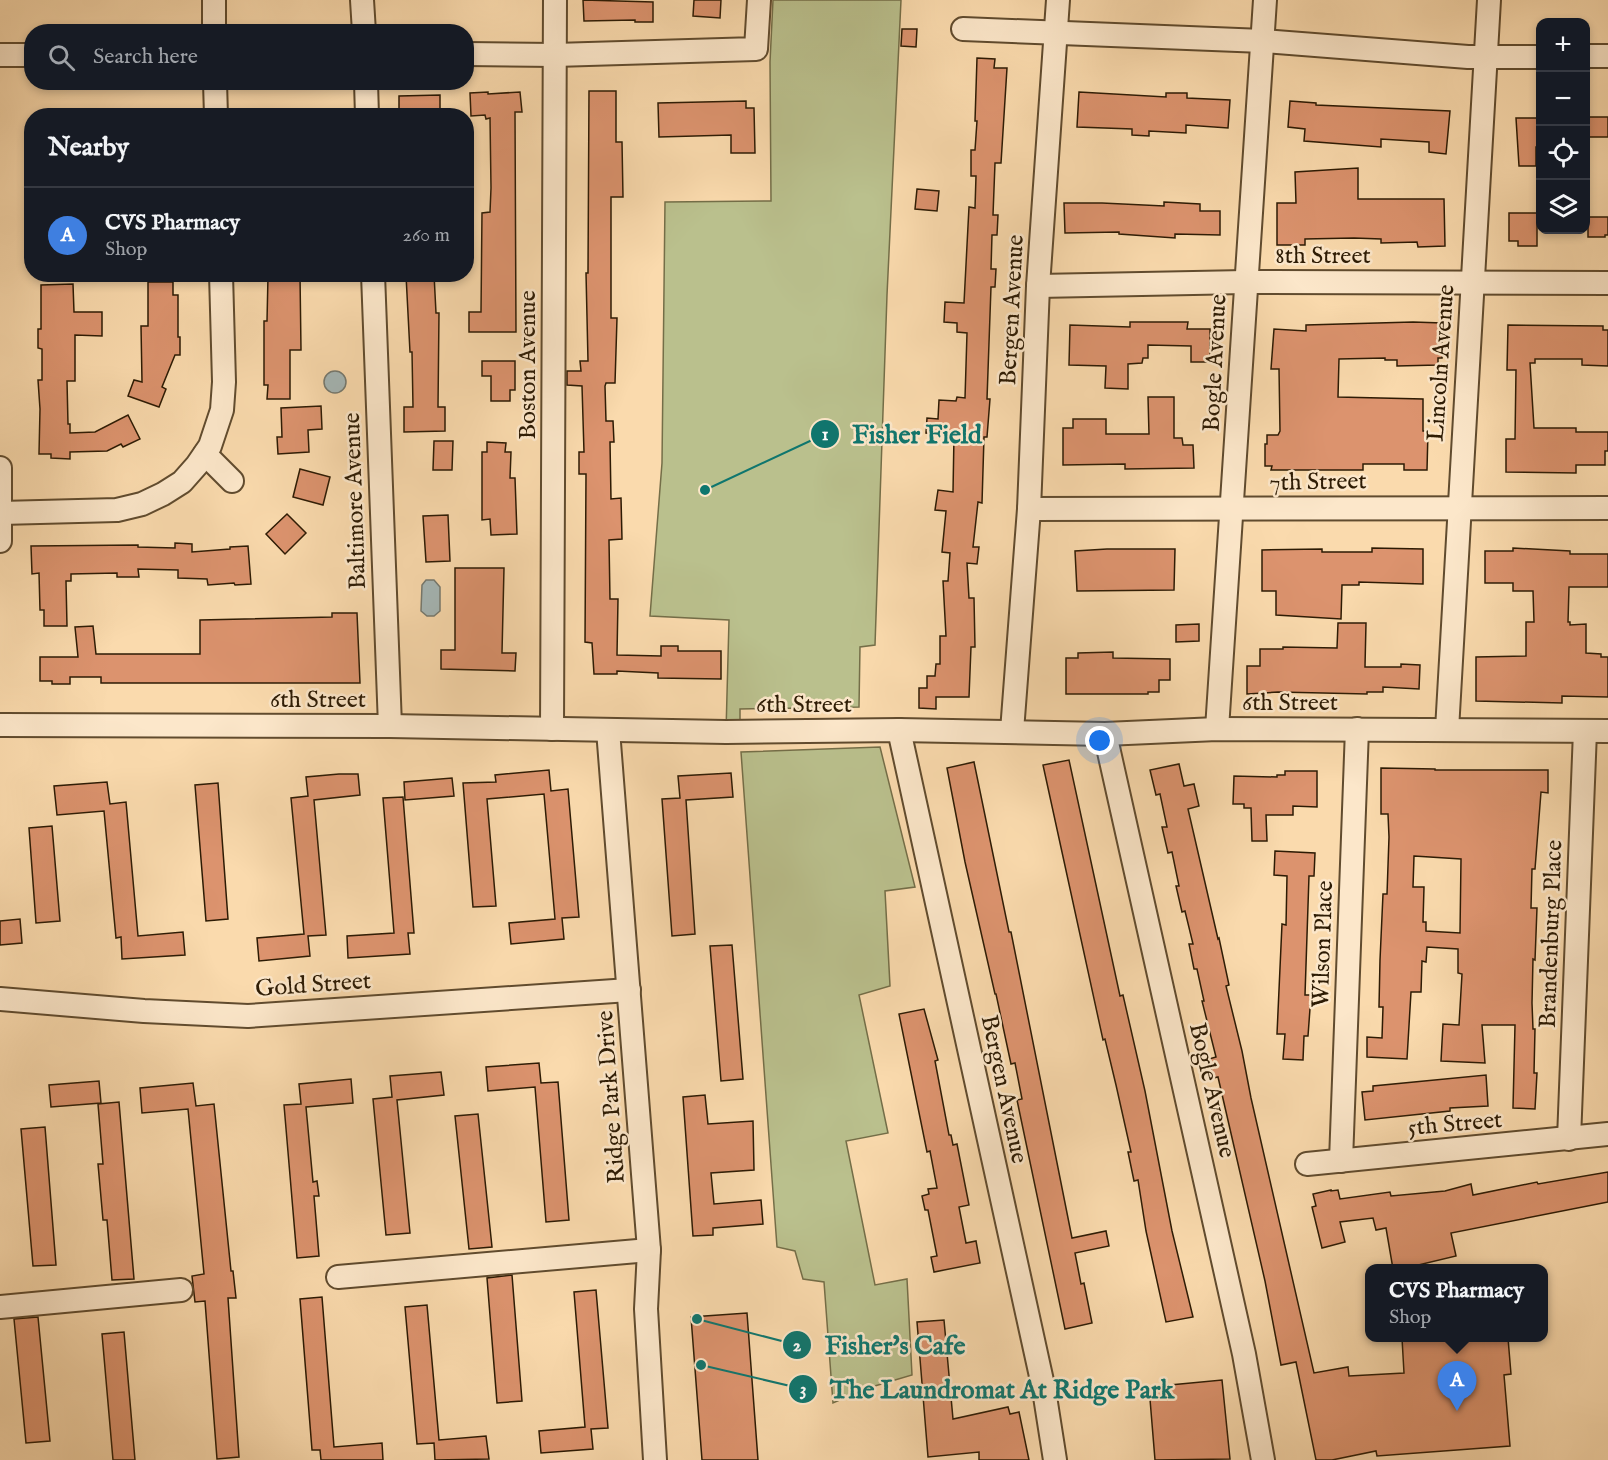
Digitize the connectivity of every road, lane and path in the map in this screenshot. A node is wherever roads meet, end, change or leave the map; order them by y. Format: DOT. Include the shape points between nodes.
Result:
graph roads {
  1 [pos="214,0"];
  2 [pos="362,0"];
  3 [pos="555,0"];
  4 [pos="759,0"];
  5 [pos="1058,0"];
  6 [pos="1265,0"];
  7 [pos="1489,0"];
  8 [pos="214,24"];
  9 [pos="364,24"];
  10 [pos="963,29"];
  11 [pos="1056,32"];
  12 [pos="1263,41"];
  13 [pos="474,54"];
  14 [pos="0,55"];
  15 [pos="24,55"];
  16 [pos="555,56"];
  17 [pos="1590,56"];
  18 [pos="1608,56"];
  19 [pos="1486,57"];
  20 [pos="1536,57"];
  21 [pos="215,90"];
  22 [pos="366,90"];
  23 [pos="216,108"];
  24 [pos="367,108"];
  25 [pos="221,282"];
  26 [pos="373,282"];
  27 [pos="1245,282"];
  28 [pos="1473,282"];
  29 [pos="1608,283"];
  30 [pos="1038,286"];
  31 [pos="205,454"];
  32 [pos="0,468"];
  33 [pos="232,482"];
  34 [pos="1458,507"];
  35 [pos="1608,508"];
  36 [pos="1029,509"];
  37 [pos="1232,509"];
  38 [pos="1,513"];
  39 [pos="0,541"];
  40 [pos="0,725"];
  41 [pos="390,726"];
  42 [pos="552,729"];
  43 [pos="1217,729"];
  44 [pos="1357,729"];
  45 [pos="609,730"];
  46 [pos="899,730"];
  47 [pos="1012,730"];
  48 [pos="1447,730"];
  49 [pos="1585,731"];
  50 [pos="1608,731"];
  51 [pos="1105,734"];
  52 [pos="629,990"];
  53 [pos="0,999"];
  54 [pos="1608,1134"];
  55 [pos="1569,1139"];
  56 [pos="1341,1161"];
  57 [pos="1307,1164"];
  58 [pos="649,1250"];
  59 [pos="338,1276"];
  60 [pos="181,1290"];
  61 [pos="0,1307"];
  62 [pos="655,1460"];
  63 [pos="1055,1460"];
  64 [pos="1263,1460"];
  1 -- 8 [label="street"];
  2 -- 9 [label="street"];
  3 -- 16 [label="street, Boston Avenue"];
  4 -- 16 [label="street" via="756,49"];
  5 -- 11 [label="street, Bergen Avenue"];
  6 -- 12 [label="street, Bogle Avenue"];
  7 -- 19 [label="street, Lincoln Avenue"];
  10 -- 11 [label="street"];
  11 -- 12 [label="street"];
  11 -- 30 [label="street, Bergen Avenue"];
  12 -- 19 [label="street"];
  12 -- 27 [label="street, Bogle Avenue"];
  13 -- 16 [label="street"];
  14 -- 15 [label="street"];
  16 -- 42 [label="street, Boston Avenue"];
  17 -- 18 [label="street"];
  19 -- 20 [label="street"];
  19 -- 28 [label="street, Lincoln Avenue"];
  21 -- 23 [label="street"];
  22 -- 24 [label="street"];
  25 -- 31 [label="street" via="222,410"];
  26 -- 41 [label="street, Baltimore Avenue"];
  27 -- 28 [label="street, 8th Street"];
  27 -- 30 [label="street, 8th Street"];
  27 -- 37 [label="street, Bogle Avenue"];
  28 -- 29 [label="street, 8th Street"];
  28 -- 34 [label="street, Lincoln Avenue"];
  30 -- 36 [label="street, Bergen Avenue"];
  31 -- 33 [label="street"];
  31 -- 38 [label="street" via="182,482 142,504 117,510"];
  32 -- 38 [label="street"];
  34 -- 35 [label="street, 7th Street"];
  34 -- 37 [label="street, 7th Street"];
  34 -- 48 [label="street, Lincoln Avenue"];
  36 -- 37 [label="street, 7th Street"];
  36 -- 47 [label="street, Bergen Avenue"];
  37 -- 43 [label="street, Bogle Avenue"];
  38 -- 39 [label="street"];
  40 -- 41 [label="street, 6th Street"];
  41 -- 42 [label="street, 6th Street"];
  42 -- 45 [label="street, 6th Street"];
  43 -- 44 [label="street, 6th Street"];
  43 -- 51 [label="street, 6th Street"];
  44 -- 48 [label="street, 6th Street"];
  44 -- 56 [label="street, Wilson Place"];
  45 -- 46 [label="street, 6th Street"];
  45 -- 52 [label="street, Ridge Park Drive"];
  46 -- 47 [label="street, 6th Street"];
  46 -- 63 [label="street, Bergen Avenue" via="1044,1390"];
  47 -- 51 [label="street, 6th Street"];
  48 -- 49 [label="street, 6th Street"];
  49 -- 50 [label="street, 6th Street"];
  49 -- 55 [label="street, Brandenburg Place"];
  51 -- 64 [label="street, Bogle Avenue" via="1242,1344"];
  52 -- 53 [label="street, Gold Street" via="248,1016"];
  52 -- 58 [label="street, Ridge Park Drive"];
  54 -- 55 [label="street, 5th Street"];
  55 -- 56 [label="street, 5th Street"];
  56 -- 57 [label="street, 5th Street"];
  58 -- 59 [label="street"];
  58 -- 62 [label="street, Ridge Park Drive" via="646,1310"];
  60 -- 61 [label="street"];
}
